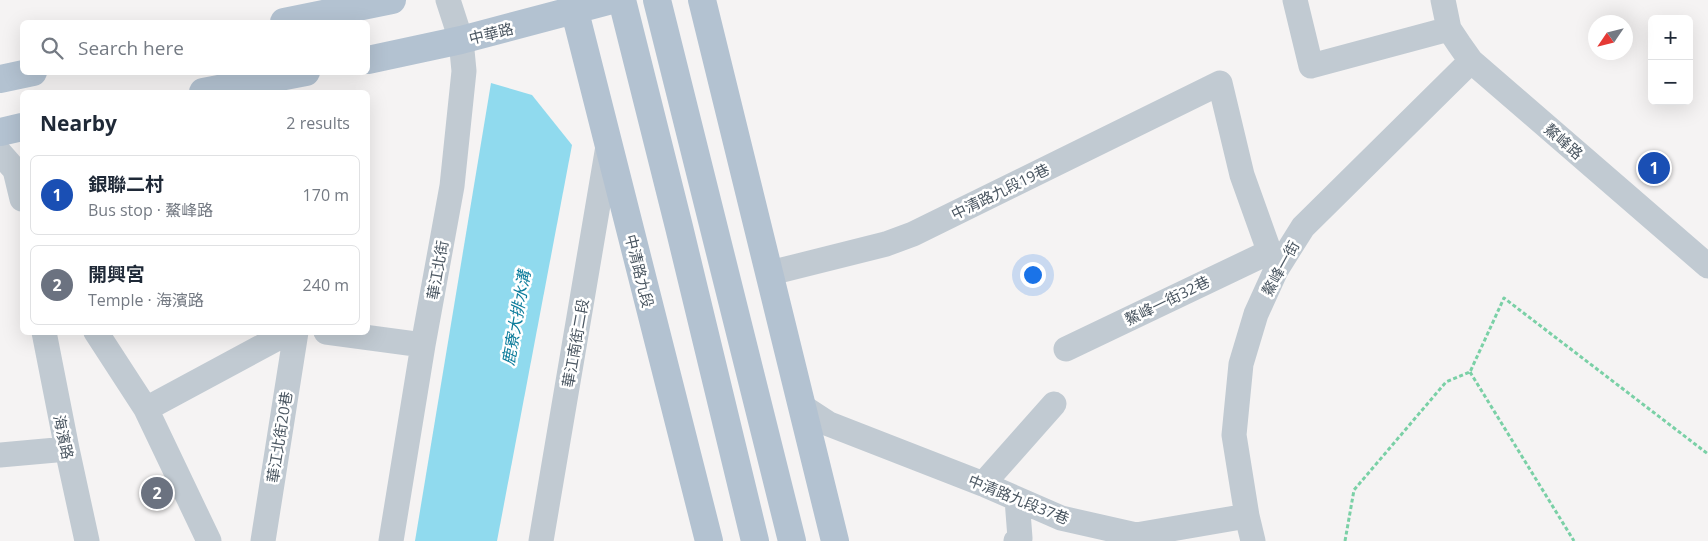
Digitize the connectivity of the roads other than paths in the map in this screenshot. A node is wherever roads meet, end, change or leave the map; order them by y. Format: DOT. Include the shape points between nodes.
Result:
graph roads {
  1 [pos="392,0"];
  2 [pos="448,0"];
  3 [pos="612,0"];
  4 [pos="622,0"];
  5 [pos="657,0"];
  6 [pos="702,0"];
  7 [pos="1295,0"];
  8 [pos="1443,0"];
  9 [pos="573,6"];
  10 [pos="309,8"];
  11 [pos="288,20"];
  12 [pos="1450,28"];
  13 [pos="461,40"];
  14 [pos="370,60"];
  15 [pos="1471,61"];
  16 [pos="20,75"];
  17 [pos="291,75"];
  18 [pos="0,79"];
  19 [pos="213,90"];
  20 [pos="20,128"];
  21 [pos="0,132"];
  22 [pos="608,146"];
  23 [pos="0,153"];
  24 [pos="20,191"];
  25 [pos="1273,261"];
  26 [pos="1708,266"];
  27 [pos="770,273"];
  28 [pos="45,335"];
  29 [pos="98,335"];
  30 [pos="284,335"];
  31 [pos="296,335"];
  32 [pos="347,335"];
  33 [pos="423,346"];
  34 [pos="1066,349"];
  35 [pos="1054,404"];
  36 [pos="803,407"];
  37 [pos="146,410"];
  38 [pos="67,449"];
  39 [pos="0,455"];
  40 [pos="982,484"];
  41 [pos="1017,499"];
  42 [pos="1247,516"];
  43 [pos="1137,538"];
  44 [pos="87,541"];
  45 [pos="209,541"];
  46 [pos="263,541"];
  47 [pos="391,541"];
  48 [pos="541,541"];
  49 [pos="710,541"];
  50 [pos="755,541"];
  51 [pos="792,541"];
  52 [pos="835,541"];
  53 [pos="1016,541"];
  54 [pos="1254,541"];
  1 -- 10 [label="main road"];
  2 -- 13 [label="street, 華江北街"];
  3 -- 9 [label="main road, 中華路"];
  4 -- 50 [label="main road"];
  5 -- 51 [label="main road"];
  6 -- 27 [label="main road"];
  7 -- 12 [label="street" via="1311,66"];
  8 -- 12 [label="street, 鰲峰路"];
  9 -- 13 [label="main road, 中華路"];
  9 -- 22 [label="main road, 中清路九段"];
  10 -- 11 [label="main road"];
  12 -- 15 [label="street, 鰲峰路"];
  13 -- 14 [label="main road, 中華路"];
  13 -- 33 [label="street, 華江北街" via="464,72 452,186"];
  15 -- 25 [label="street, 鰲峰一街" via="1303,227"];
  15 -- 26 [label="street, 鰲峰路"];
  16 -- 18 [label="main road"];
  17 -- 19 [label="main road"];
  20 -- 21 [label="main road"];
  22 -- 48 [label="street, 華江南街二段"];
  22 -- 49 [label="main road, 中清路九段"];
  23 -- 24 [label="street" via="15,170"];
  25 -- 27 [label="street, 中清路九段19巷" via="1242,176 1220,83 913,234 886,244"];
  25 -- 34 [label="street, 鰲峰一街32巷"];
  25 -- 42 [label="street, 鰲峰一街" via="1241,364 1234,435"];
  27 -- 36 [label="main road"];
  28 -- 38 [label="street, 海濱路"];
  29 -- 37 [label="street"];
  30 -- 37 [label="street"];
  31 -- 46 [label="street, 華江北街20巷"];
  32 -- 33 [label="street"];
  33 -- 47 [label="street, 華江北街"];
  35 -- 40 [label="street"];
  36 -- 40 [label="street, 中清路九段37巷" via="829,424"];
  36 -- 52 [label="main road"];
  37 -- 45 [label="street"];
  38 -- 39 [label="street"];
  38 -- 44 [label="street, 海濱路"];
  40 -- 41 [label="street, 中清路九段37巷"];
  41 -- 43 [label="street, 中清路九段37巷" via="1061,518"];
  41 -- 53 [label="street" via="1020,538"];
  42 -- 43 [label="street, 中清路九段37巷"];
  42 -- 54 [label="street, 鰲峰一街"];
}
